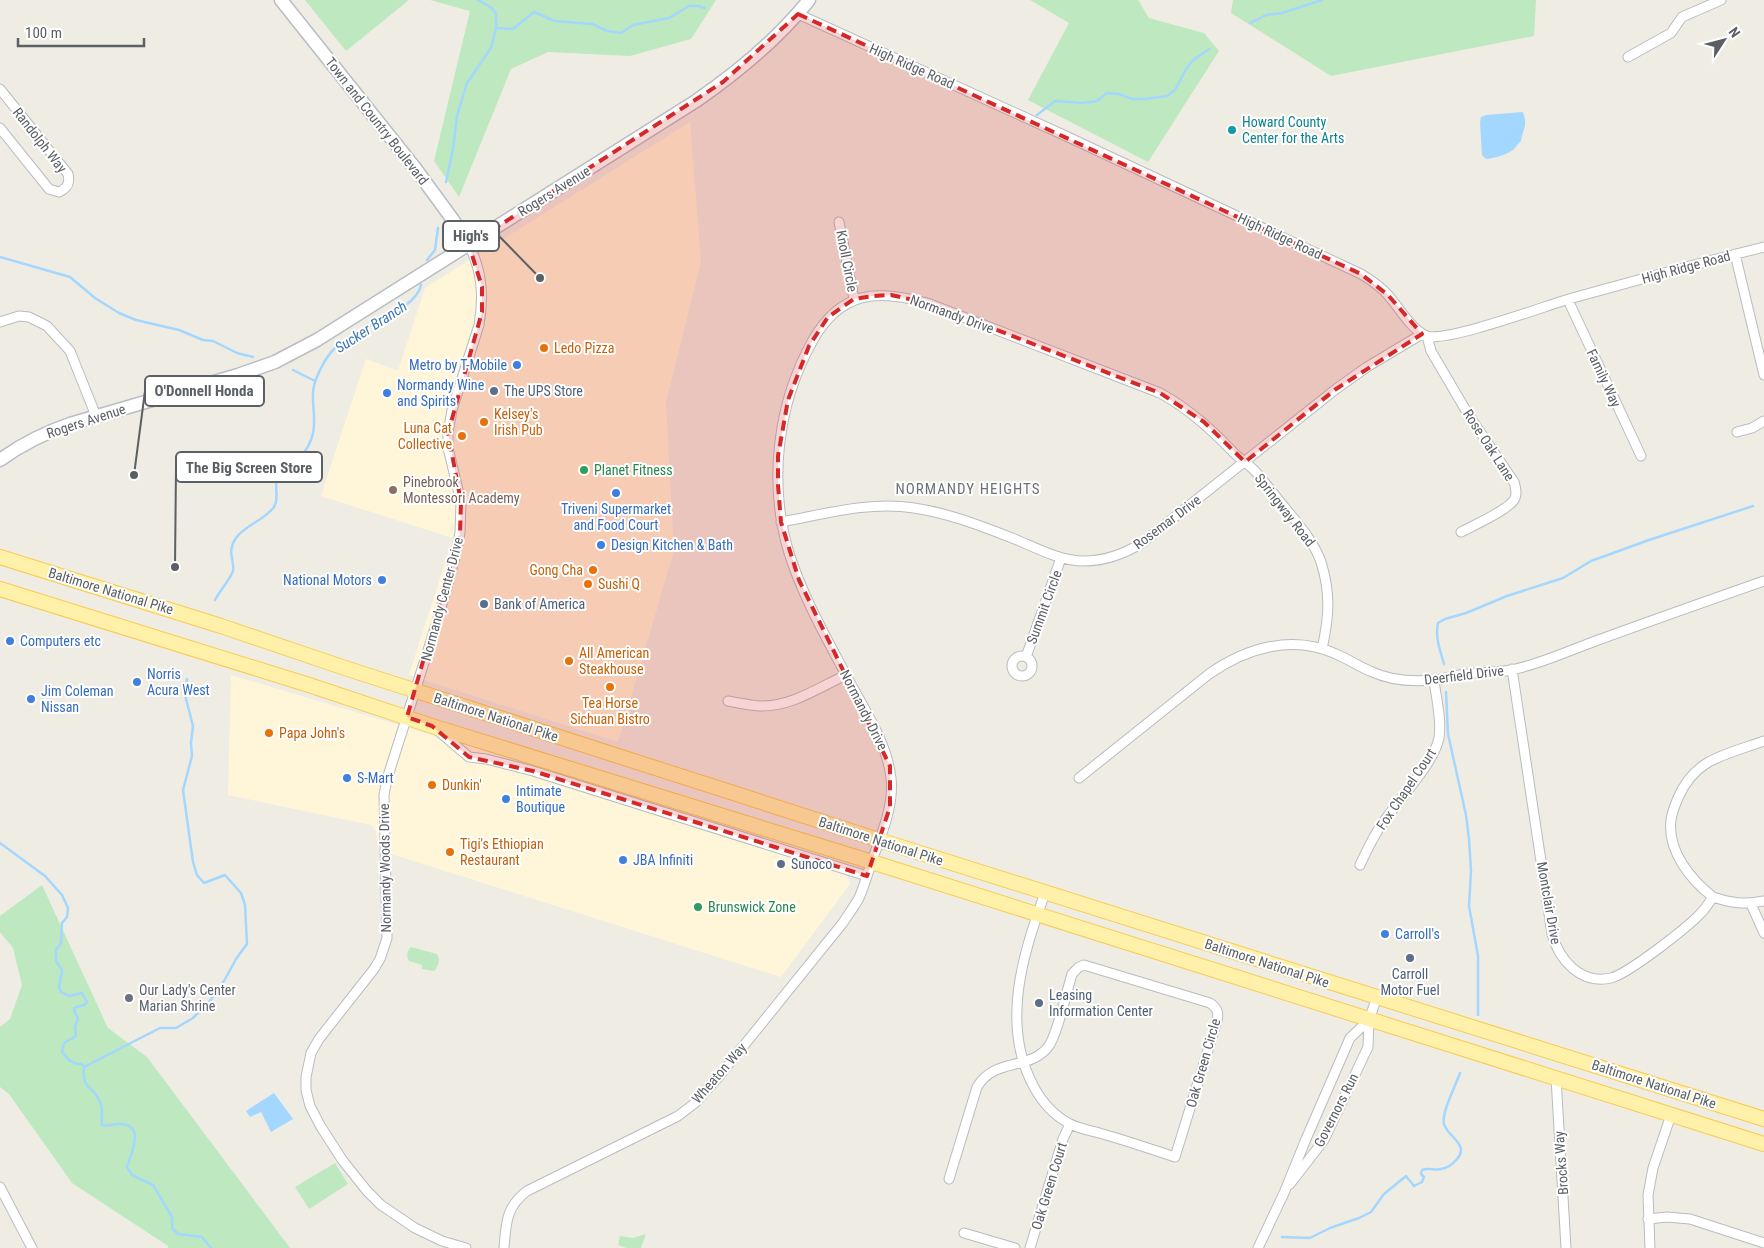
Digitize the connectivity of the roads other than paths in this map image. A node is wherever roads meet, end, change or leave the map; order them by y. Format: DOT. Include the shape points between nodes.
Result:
graph roads {
  1 [pos="281,0"];
  2 [pos="809,0"];
  3 [pos="1721,0"];
  4 [pos="798,14"];
  5 [pos="1628,57"];
  6 [pos="0,89"];
  7 [pos="0,128"];
  8 [pos="839,222"];
  9 [pos="469,245"];
  10 [pos="1764,247"];
  11 [pos="1735,254"];
  12 [pos="854,299"];
  13 [pos="1568,300"];
  14 [pos="0,322"];
  15 [pos="1425,335"];
  16 [pos="1764,375"];
  17 [pos="96,416"];
  18 [pos="1764,421"];
  19 [pos="1737,432"];
  20 [pos="1641,456"];
  21 [pos="0,460"];
  22 [pos="1245,462"];
  23 [pos="781,522"];
  24 [pos="1461,532"];
  25 [pos="0,557"];
  26 [pos="1062,558"];
  27 [pos="1764,581"];
  28 [pos="0,589"];
  29 [pos="1322,649"];
  30 [pos="1026,657"];
  31 [pos="1512,670"];
  32 [pos="846,674"];
  33 [pos="1434,680"];
  34 [pos="416,691"];
  35 [pos="728,701"];
  36 [pos="407,717"];
  37 [pos="432,726"];
  38 [pos="1764,741"];
  39 [pos="1079,778"];
  40 [pos="880,840"];
  41 [pos="872,862"];
  42 [pos="1360,865"];
  43 [pos="867,876"];
  44 [pos="1045,892"];
  45 [pos="1713,897"];
  46 [pos="1764,901"];
  47 [pos="1751,904"];
  48 [pos="1037,914"];
  49 [pos="1764,933"];
  50 [pos="1377,997"];
  51 [pos="1369,1020"];
  52 [pos="1023,1062"];
  53 [pos="1556,1078"];
  54 [pos="1671,1115"];
  55 [pos="1764,1119"];
  56 [pos="1070,1124"];
  57 [pos="1764,1144"];
  58 [pos="949,1179"];
  59 [pos="0,1186"];
  60 [pos="1284,1193"];
  61 [pos="1648,1219"];
  62 [pos="964,1233"];
  63 [pos="1764,1243"];
  64 [pos="32,1248"];
  65 [pos="466,1248"];
  66 [pos="504,1248"];
  67 [pos="1015,1248"];
  68 [pos="1030,1248"];
  69 [pos="1258,1248"];
  70 [pos="1566,1248"];
  71 [pos="1650,1248"];
  1 -- 9 [label="main road, Town and Country Boulevard" via="415,168"];
  2 -- 4 [label="main road, Rogers Avenue"];
  3 -- 5 [label="street" via="1682,17 1671,32"];
  4 -- 9 [label="main road, Rogers Avenue" via="767,46 723,82"];
  4 -- 15 [label="street, High Ridge Road" via="1361,274 1377,284 1408,321"];
  6 -- 7 [label="street, Randolph Way" via="68,174 68,186 59,192 49,189"];
  8 -- 12 [label="street, Knoll Circle"];
  9 -- 17 [label="main road, Rogers Avenue" via="286,357 238,375"];
  9 -- 34 [label="street, Normandy Center Drive" via="482,287 482,312 448,433 448,448 461,502 460,533"];
  10 -- 11 [label="street, High Ridge Road"];
  11 -- 13 [label="street, High Ridge Road"];
  11 -- 16 [label="street"];
  12 -- 22 [label="street, Normandy Drive" via="891,295 927,303 1160,393 1204,422"];
  12 -- 23 [label="street, Normandy Drive" via="838,308 818,330 788,400 778,456"];
  13 -- 15 [label="street, High Ridge Road" via="1452,335"];
  13 -- 20 [label="street, Family Way"];
  14 -- 17 [label="street" via="19,316 47,326 73,356"];
  15 -- 22 [label="street, Rosemar Drive" via="1367,367"];
  15 -- 24 [label="street, Rose Oak Lane" via="1431,351 1516,490 1515,498 1506,507"];
  17 -- 21 [label="main road, Rogers Avenue" via="49,431"];
  18 -- 19 [label="street"];
  22 -- 26 [label="street, Rosemar Drive" via="1131,550 1101,560"];
  22 -- 29 [label="street, Springway Road" via="1317,552 1326,579 1329,614"];
  23 -- 26 [label="street, Rosemar Drive" via="859,507 911,508 966,519"];
  23 -- 32 [label="street, Normandy Drive" via="799,580"];
  25 -- 34 [label="main road, Baltimore National Pike"];
  26 -- 30 [label="street, Summit Circle"];
  27 -- 31 [label="street, Deerfield Drive"];
  28 -- 36 [label="main road, Baltimore National Pike"];
  29 -- 33 [label="street, Deerfield Drive" via="1388,678"];
  29 -- 39 [label="street, Deerfield Drive" via="1302,646 1260,648 1225,663"];
  31 -- 33 [label="street, Deerfield Drive"];
  31 -- 45 [label="street, Montclair Drive" via="1552,934 1568,965 1588,976 1612,978 1689,925"];
  32 -- 35 [label="street" via="786,703 758,706"];
  32 -- 40 [label="street, Normandy Drive" via="880,739 890,766 890,807"];
  33 -- 42 [label="street, Fox Chapel Court" via="1440,722 1435,749 1379,828"];
  34 -- 36 [label="street, Normandy Woods Drive"];
  34 -- 40 [label="main road, Baltimore National Pike"];
  36 -- 37 [label="main road, Baltimore National Pike"];
  36 -- 65 [label="street, Normandy Woods Drive" via="384,795 387,923 384,948 374,969 319,1039 310,1059 306,1090 310,1106 343,1161 381,1205 415,1228"];
  37 -- 41 [label="main road, Baltimore National Pike"];
  37 -- 43 [label="street" via="469,757 533,771"];
  38 -- 45 [label="street" via="1718,757 1695,772 1686,782 1675,806 1671,820 1672,836 1679,857 1700,887"];
  40 -- 41 [label="street, Normandy Drive"];
  40 -- 44 [label="main road, Baltimore National Pike"];
  41 -- 43 [label="street, Wheaton Way"];
  41 -- 48 [label="main road, Baltimore National Pike"];
  43 -- 66 [label="street, Wheaton Way" via="859,898 842,924 702,1095 678,1116 519,1197 509,1213"];
  44 -- 48 [label="street, Oak Green Circle"];
  44 -- 50 [label="main road, Baltimore National Pike"];
  45 -- 47 [label="street"];
  46 -- 47 [label="street"];
  47 -- 49 [label="street"];
  48 -- 51 [label="main road, Baltimore National Pike"];
  48 -- 52 [label="street, Oak Green Circle" via="1017,1000 1017,1036"];
  50 -- 51 [label="street, Governors Run"];
  50 -- 55 [label="main road, Baltimore National Pike"];
  51 -- 53 [label="main road, Baltimore National Pike"];
  51 -- 60 [label="street, Governors Run" via="1350,1038"];
  51 -- 60 [label="street, Governors Run" via="1368,1047 1324,1140"];
  52 -- 56 [label="street, Oak Green Circle" via="1049,1109"];
  52 -- 56 [label="street, Oak Green Circle" via="1040,1055 1049,1046 1072,974 1078,967 1090,967 1214,1006 1219,1015 1175,1157"];
  52 -- 58 [label="street" via="993,1070 980,1081"];
  53 -- 54 [label="main road, Baltimore National Pike"];
  53 -- 70 [label="street, Brocks Way"];
  54 -- 57 [label="main road, Baltimore National Pike"];
  54 -- 61 [label="street" via="1653,1168"];
  56 -- 68 [label="street, Oak Green Court"];
  59 -- 64 [label="street"];
  60 -- 69 [label="street, Governors Run"];
  61 -- 63 [label="street" via="1690,1219"];
  61 -- 71 [label="street"];
  62 -- 67 [label="street"];
}
